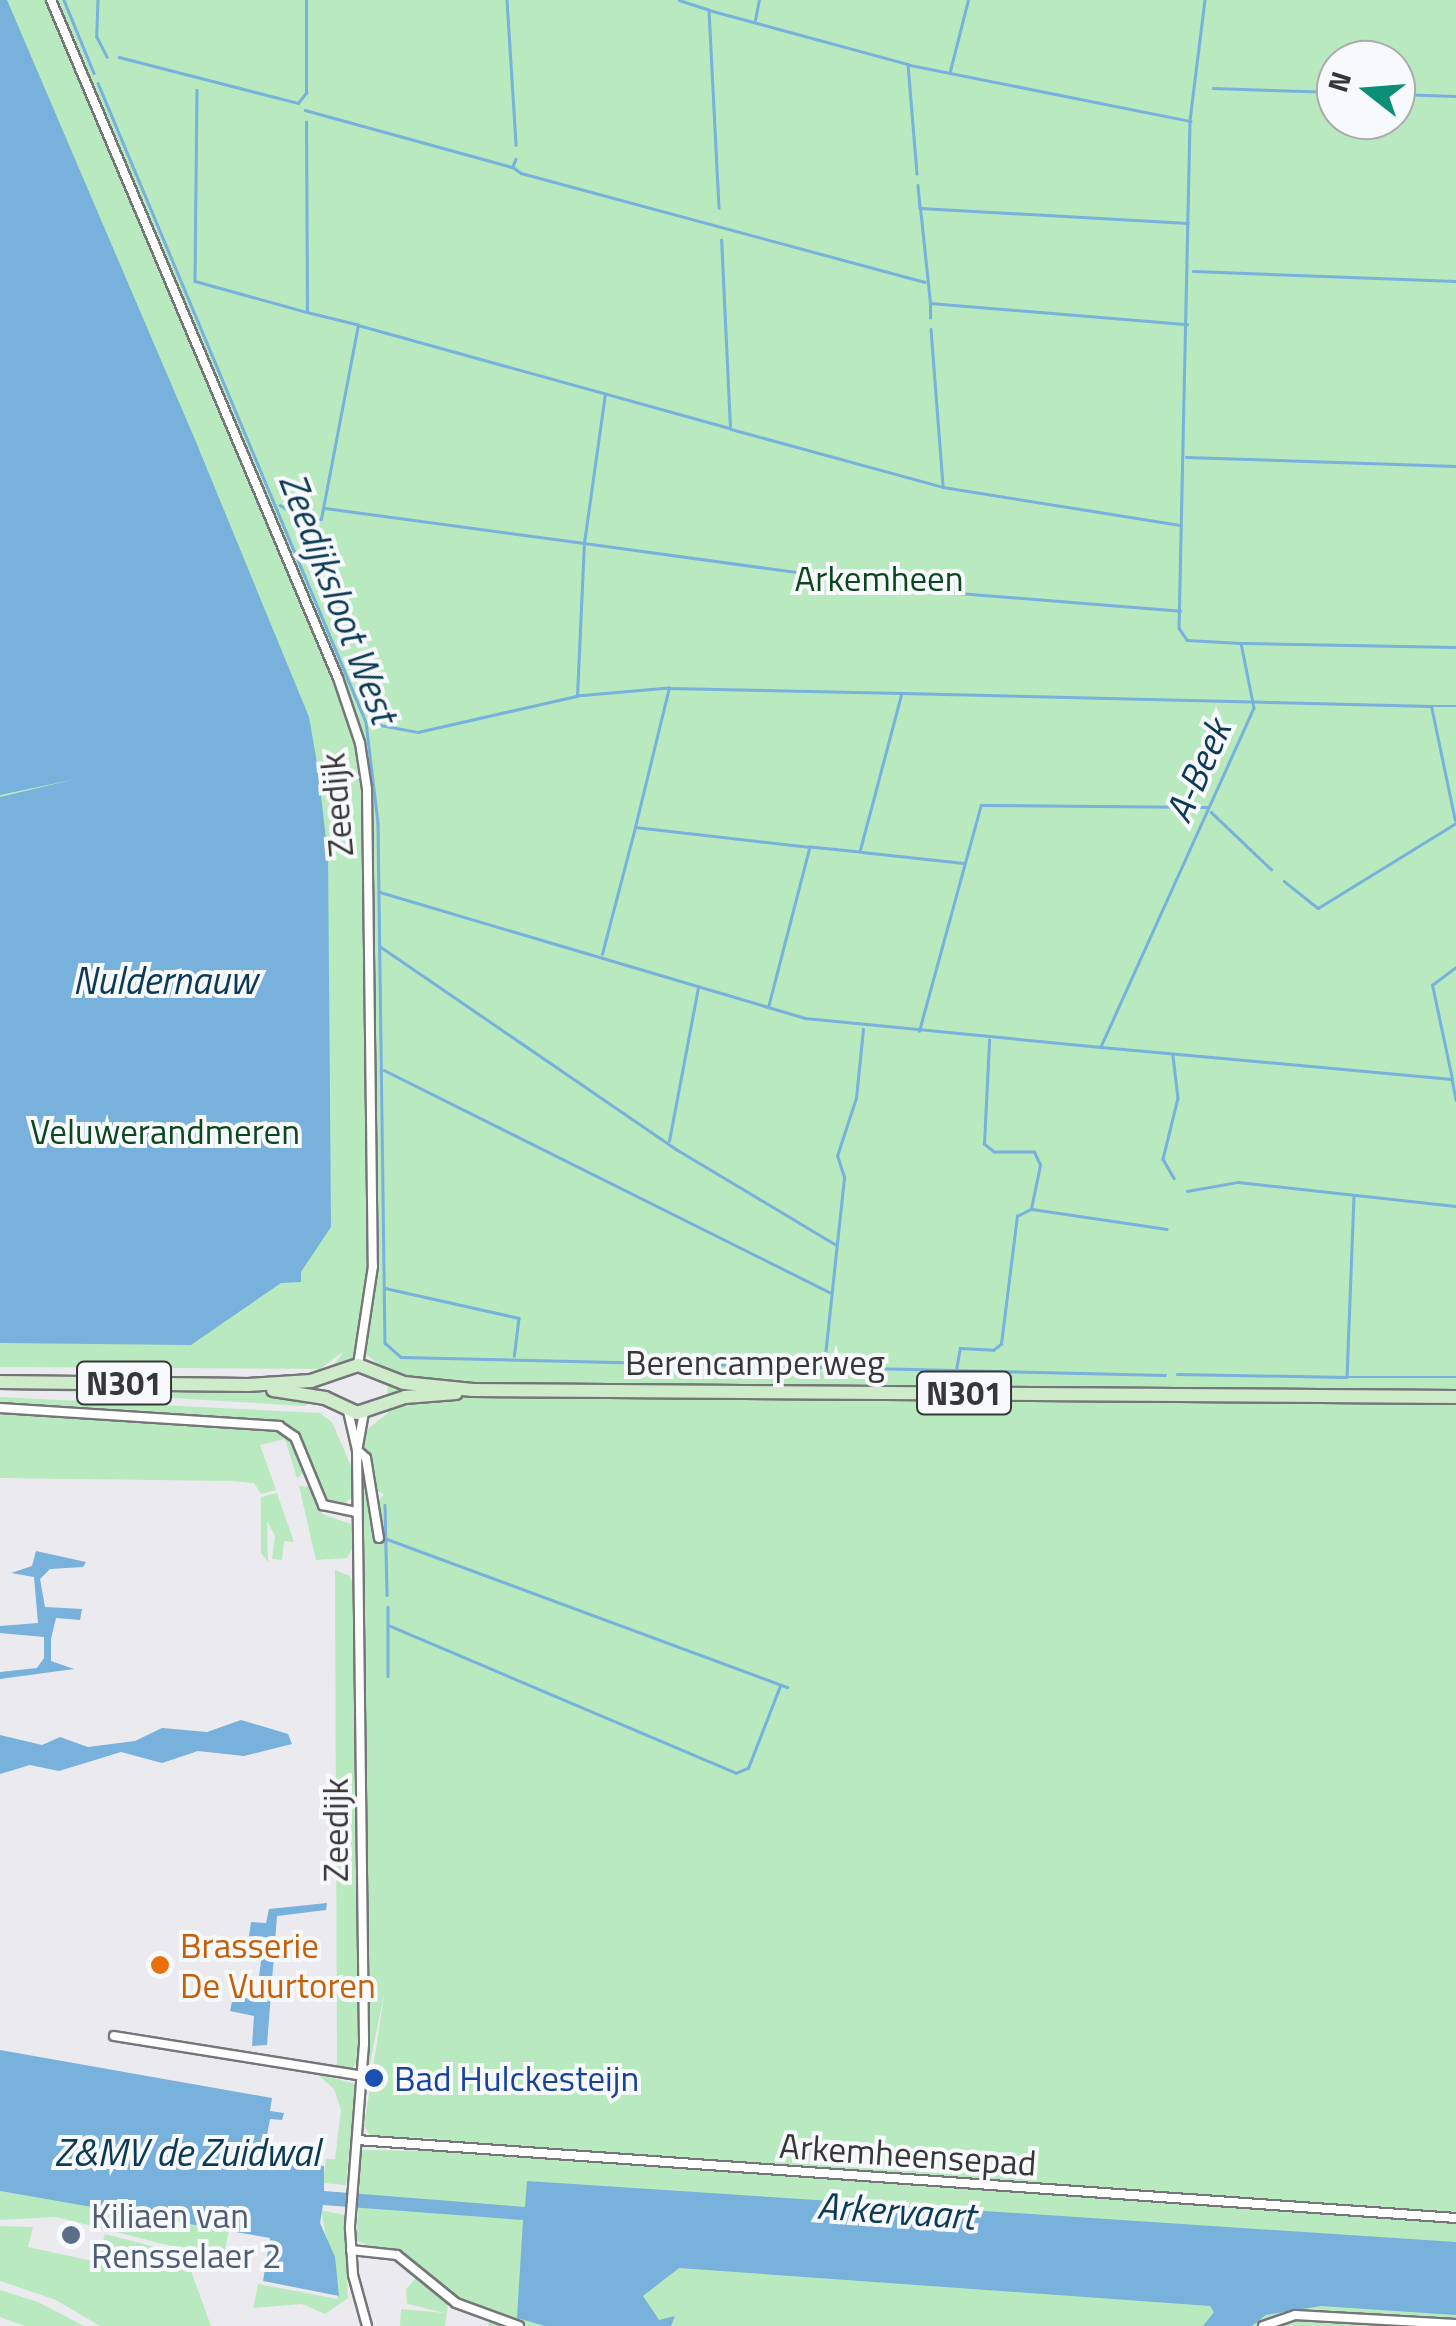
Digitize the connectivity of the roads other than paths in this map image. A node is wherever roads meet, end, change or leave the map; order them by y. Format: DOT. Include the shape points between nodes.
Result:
graph roads {
  1 [pos="52,0"];
  2 [pos="358,1365"];
  3 [pos="339,1372"];
  4 [pos="383,1374"];
  5 [pos="0,1382"];
  6 [pos="248,1385"];
  7 [pos="473,1390"];
  8 [pos="1456,1397"];
  9 [pos="0,1408"];
  10 [pos="343,1408"];
  11 [pos="370,1410"];
  12 [pos="357,1450"];
  13 [pos="358,1512"];
  14 [pos="379,1538"];
  15 [pos="114,2036"];
  16 [pos="363,2076"];
  17 [pos="357,2140"];
  18 [pos="1456,2218"];
  19 [pos="351,2250"];
  20 [pos="1456,2324"];
  21 [pos="367,2326"];
  22 [pos="519,2326"];
  23 [pos="1263,2326"];
  1 -- 2 [label="street, Zeedijk" via="360,743 369,862 373,1266"];
  2 -- 3 [label="main road"];
  2 -- 4 [label="main road"];
  3 -- 6 [label="main road, N301"];
  3 -- 10 [label="main road" via="330,1389"];
  4 -- 7 [label="main road, Berencamperweg / N301" via="404,1383"];
  4 -- 11 [label="main road" via="388,1388"];
  5 -- 6 [label="main road, N301"];
  6 -- 10 [label="main road, N301"];
  7 -- 8 [label="main road, Berencamperweg / N301"];
  7 -- 11 [label="main road, Berencamperweg / N301" via="405,1397"];
  9 -- 13 [label="street" via="282,1427 295,1437 323,1504"];
  10 -- 11 [label="main road"];
  10 -- 12 [label="street, Zeedijk"];
  11 -- 12 [label="street, Zeedijk"];
  12 -- 13 [label="street, Zeedijk"];
  12 -- 14 [label="street, Zeedijk" via="366,1458"];
  13 -- 16 [label="street, Zeedijk"];
  15 -- 16 [label="street"];
  16 -- 17 [label="street, Zeedijk"];
  17 -- 18 [label="street, Arkemheensepad"];
  17 -- 19 [label="street, Zeedijk"];
  19 -- 21 [label="street, Zeedijk"];
  19 -- 22 [label="street" via="397,2255 456,2303"];
  20 -- 23 [label="street" via="1295,2315"];
}
